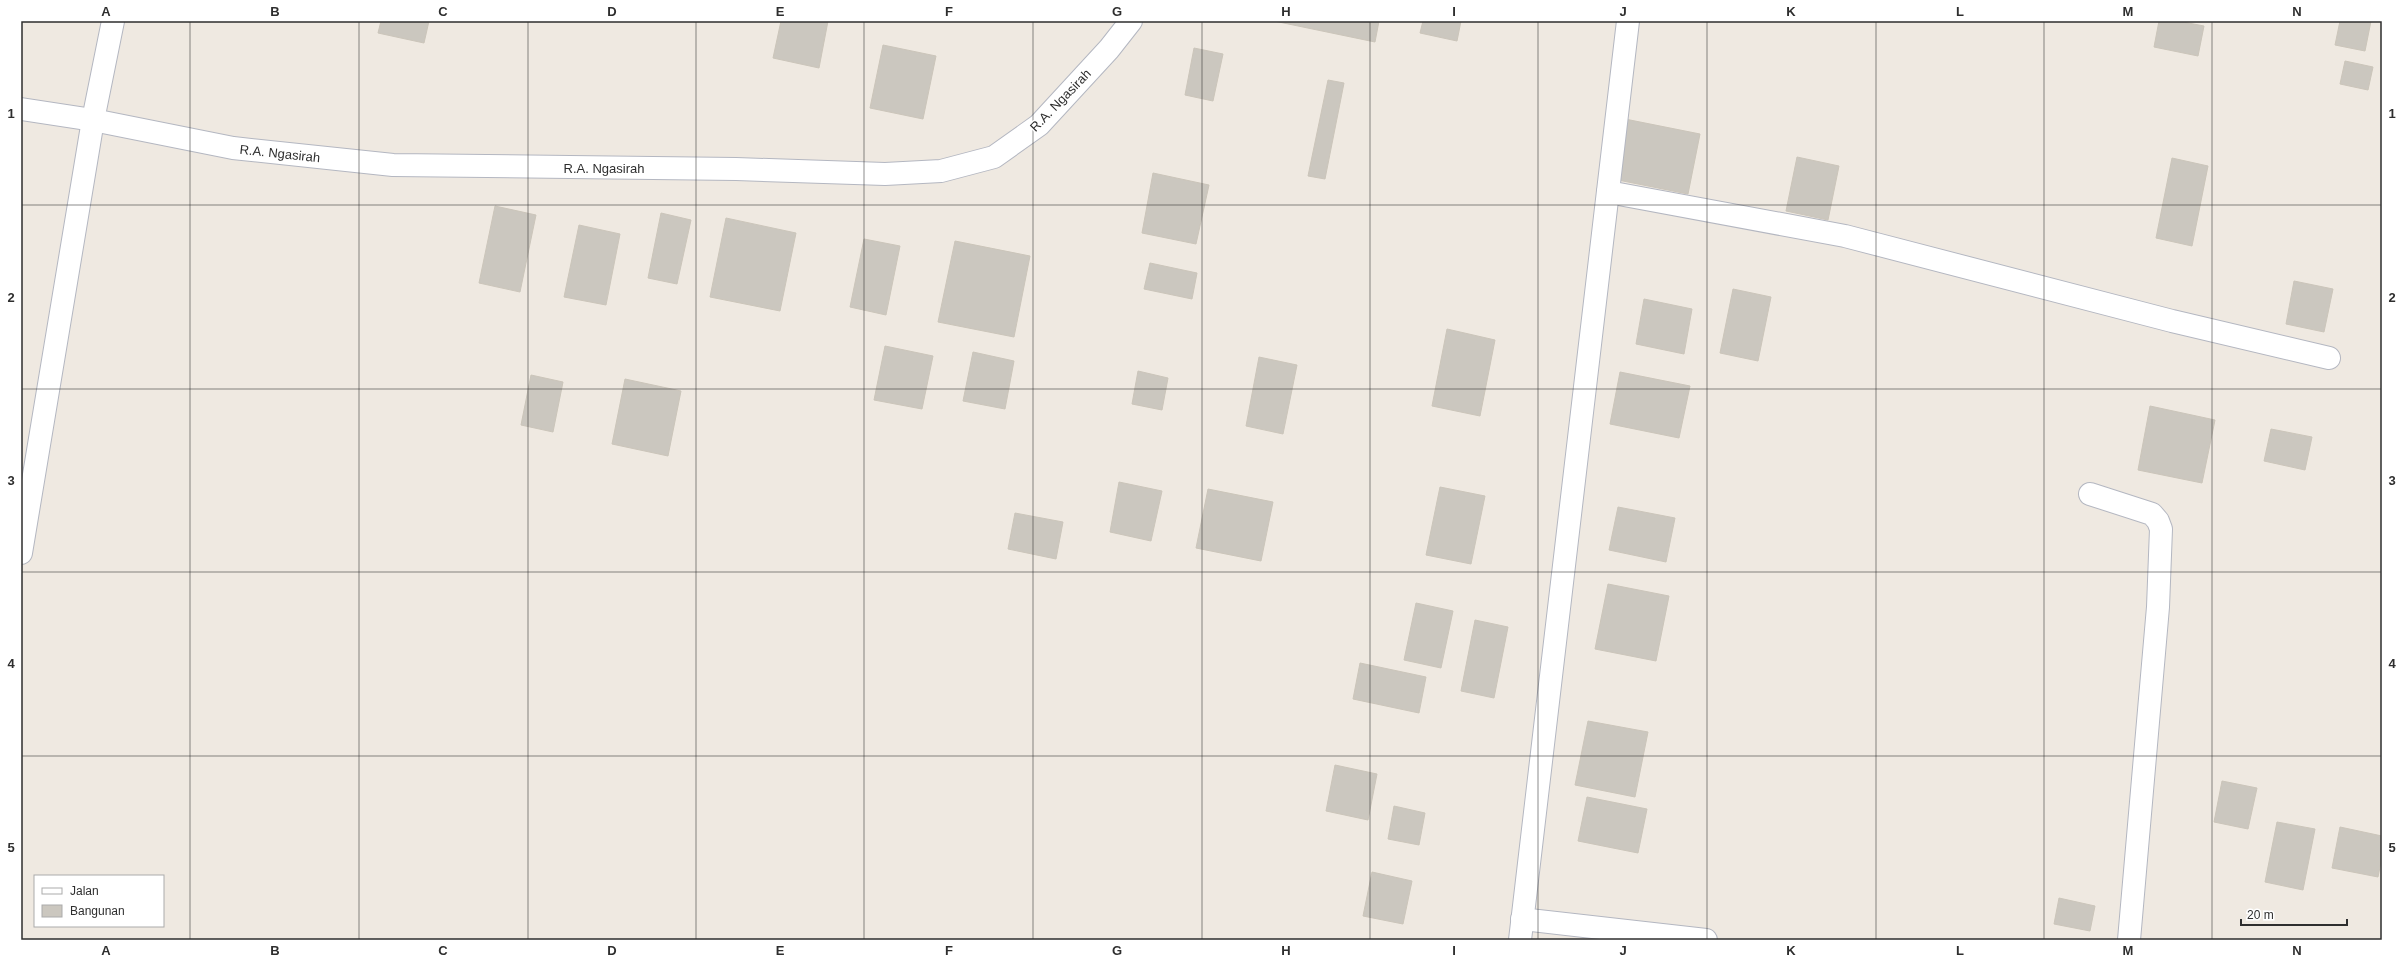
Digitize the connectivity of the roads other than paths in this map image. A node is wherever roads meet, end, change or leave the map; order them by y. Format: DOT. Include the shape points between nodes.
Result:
graph roads {
  1 [pos="112,21"];
  2 [pos="1131,21"];
  3 [pos="1628,21"];
  4 [pos="21,109"];
  5 [pos="94,120"];
  6 [pos="1608,192"];
  7 [pos="2329,358"];
  8 [pos="2090,494"];
  9 [pos="21,553"];
  10 [pos="1521,930"];
  11 [pos="1706,940"];
  12 [pos="2129,940"];
  1 -- 5 [label="street"];
  2 -- 5 [label="street, R.A. Ngasirah" via="1109,49 1039,125 994,157 941,171 885,174 736,169 393,165 233,148"];
  3 -- 6 [label="street"];
  4 -- 5 [label="street, R.A. Ngasirah"];
  5 -- 9 [label="street"];
  6 -- 7 [label="street" via="1845,236 2172,321"];
  6 -- 10 [label="street"];
  8 -- 12 [label="street" via="2152,514 2161,529 2158,607"];
  10 -- 11 [label="street"];
}
